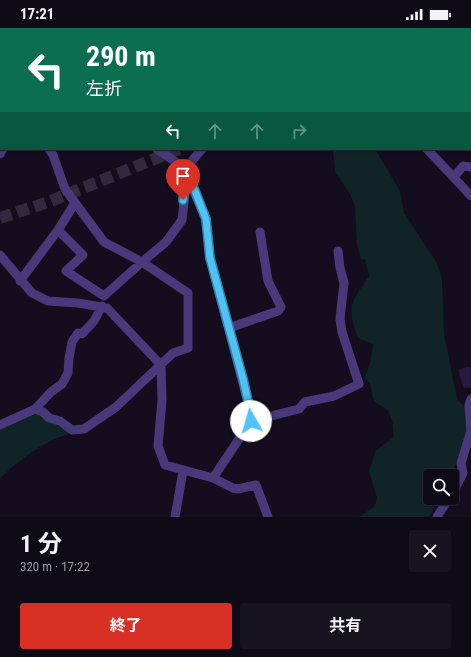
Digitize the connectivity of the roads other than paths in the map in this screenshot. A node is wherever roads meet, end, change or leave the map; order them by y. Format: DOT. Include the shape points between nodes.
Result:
graph roads {
  1 [pos="50,150"];
  2 [pos="158,150"];
  3 [pos="201,150"];
  4 [pos="428,150"];
  5 [pos="471,167"];
  6 [pos="187,176"];
  7 [pos="454,177"];
  8 [pos="471,196"];
  9 [pos="75,203"];
  10 [pos="58,230"];
  11 [pos="260,232"];
  12 [pos="338,251"];
  13 [pos="0,256"];
  14 [pos="142,262"];
  15 [pos="20,280"];
  16 [pos="102,306"];
  17 [pos="229,328"];
  18 [pos="161,364"];
  19 [pos="471,399"];
  20 [pos="35,409"];
  21 [pos="251,421"];
  22 [pos="0,425"];
  23 [pos="183,471"];
  24 [pos="213,478"];
  25 [pos="459,481"];
  26 [pos="445,505"];
  27 [pos="176,517"];
  28 [pos="268,517"];
  29 [pos="437,517"];
  1 -- 9 [label="street" via="65,189"];
  2 -- 6 [label="street" via="180,165"];
  3 -- 6 [label="street" via="191,162"];
  4 -- 7 [label="street"];
  5 -- 7 [label="street" via="463,166"];
  6 -- 14 [label="street" via="182,220 166,242"];
  6 -- 17 [label="street" via="206,219 210,258"];
  7 -- 8 [label="street"];
  9 -- 10 [label="street"];
  9 -- 14 [label="street" via="104,242"];
  10 -- 14 [label="street" via="83,255 66,271 104,296"];
  10 -- 15 [label="street"];
  11 -- 17 [label="street" via="268,280 281,307 278,311"];
  12 -- 21 [label="street" via="344,282 340,319 342,332 359,384 334,396 305,402 300,409"];
  13 -- 15 [label="street"];
  14 -- 18 [label="street" via="188,293 188,348 173,353"];
  15 -- 16 [label="street" via="32,293 48,301"];
  16 -- 18 [label="street" via="107,308"];
  16 -- 20 [label="street" via="94,321 82,334 78,333 72,342 68,373 62,384"];
  17 -- 21 [label="street"];
  18 -- 20 [label="street" via="116,407 84,429 72,430"];
  18 -- 23 [label="street" via="162,400 158,446 165,465"];
  19 -- 25 [label="street" via="471,431 461,463 463,473"];
  20 -- 22 [label="street"];
  21 -- 24 [label="street"];
  23 -- 24 [label="street"];
  23 -- 27 [label="street"];
  24 -- 28 [label="street" via="238,489 256,485"];
  26 -- 29 [label="street"];
}
